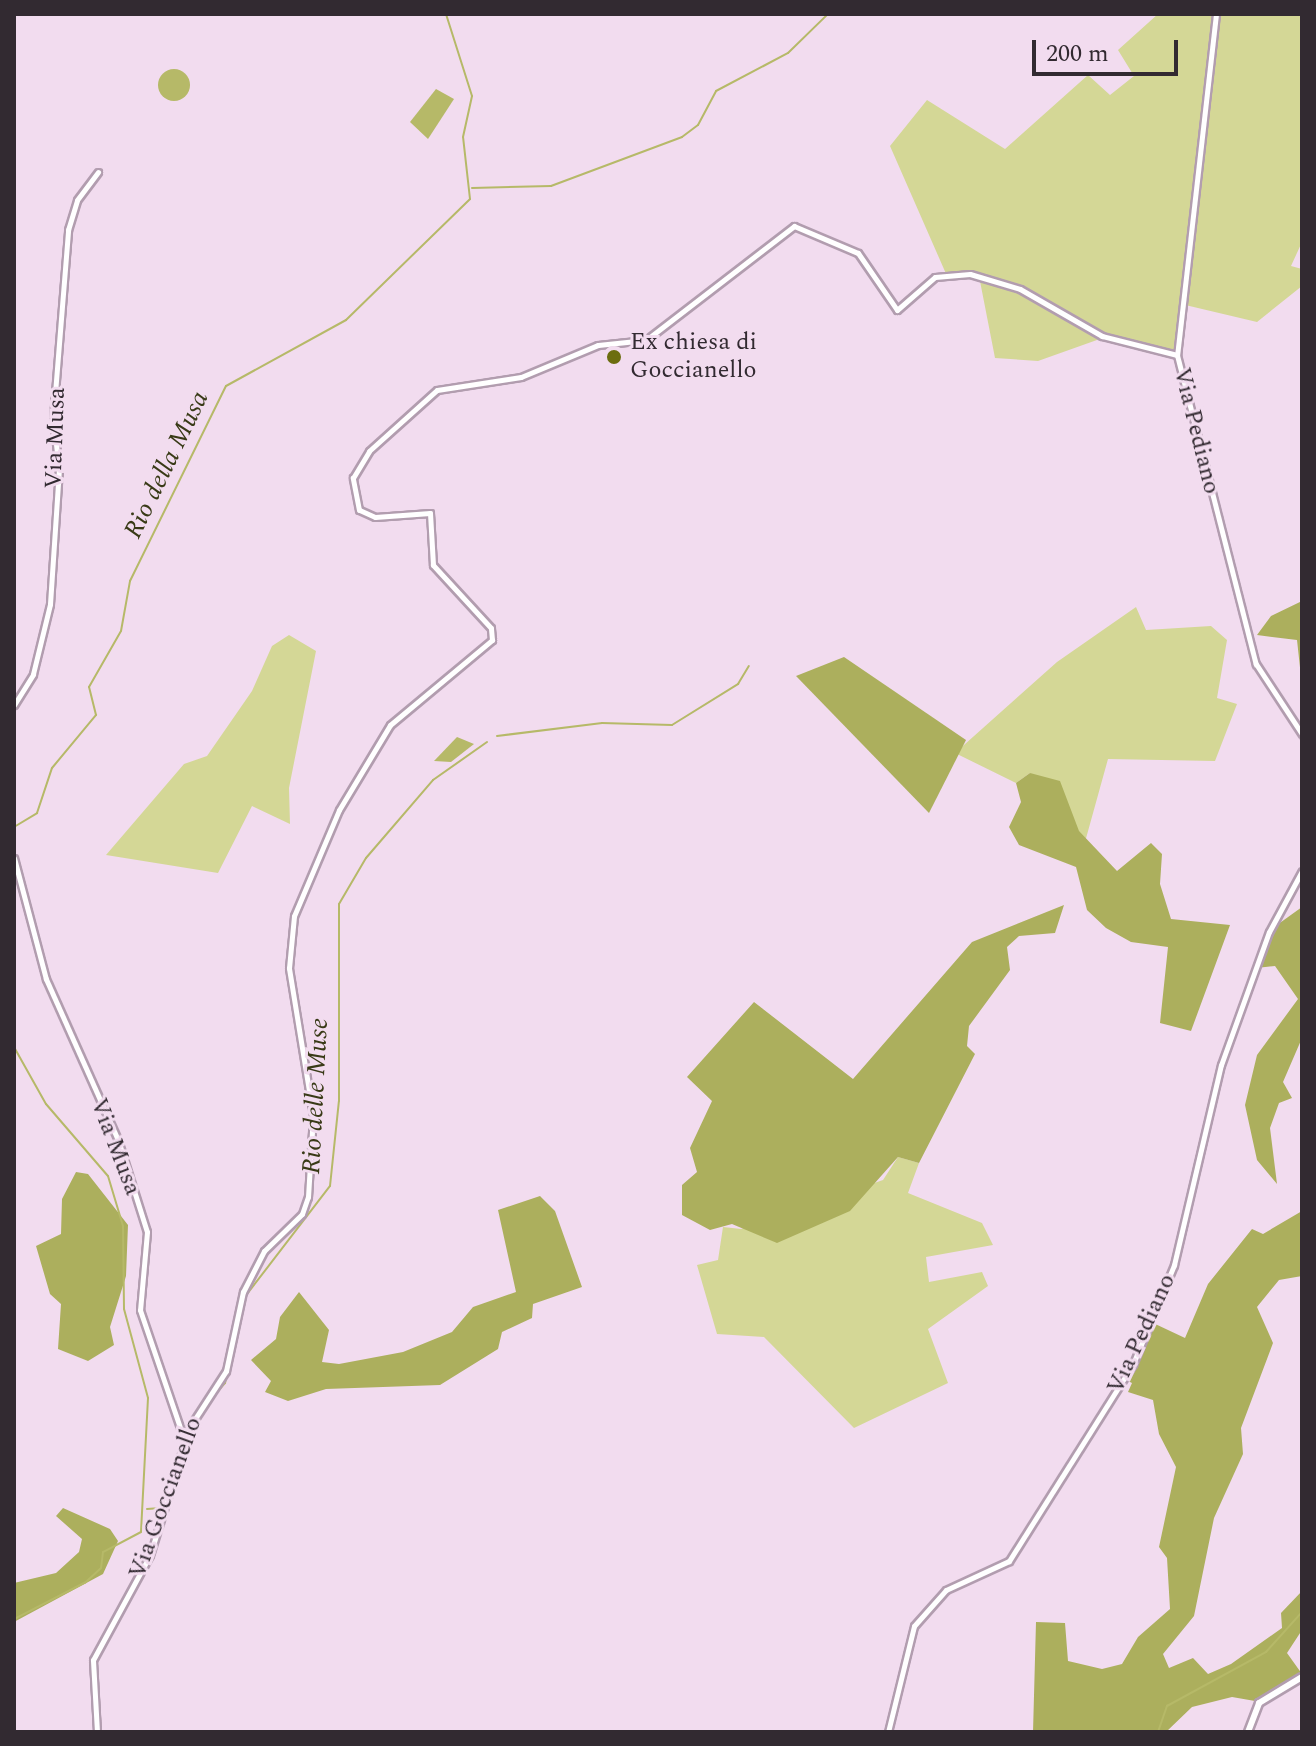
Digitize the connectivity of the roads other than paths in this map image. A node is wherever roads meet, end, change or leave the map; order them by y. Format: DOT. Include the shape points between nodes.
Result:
graph roads {
  1 [pos="1216,14"];
  2 [pos="98,172"];
  3 [pos="1177,355"];
  4 [pos="14,705"];
  5 [pos="1302,734"];
  6 [pos="14,858"];
  7 [pos="1302,871"];
  8 [pos="184,1440"];
  9 [pos="1302,1677"];
  10 [pos="97,1732"];
  11 [pos="888,1732"];
  12 [pos="1248,1732"];
  1 -- 3 [label="street, Via Pediano"];
  2 -- 4 [label="street, Via Musa" via="77,200 68,230 53,418 59,470 50,604 33,674"];
  3 -- 5 [label="street, Via Pediano" via="1256,664"];
  3 -- 8 [label="street, Via Goccianello" via="1102,336 1020,289 970,274 935,277 897,310 858,253 794,226 646,340 598,345 521,377 437,390 382,437 353,478 354,502 366,516 430,513 433,565 491,628 492,640 390,725 339,810 297,907 289,968 311,1093 308,1197 254,1269 233,1317 226,1371"];
  6 -- 8 [label="street, Via Musa" via="46,979 118,1140 147,1232 140,1310"];
  7 -- 11 [label="street, Via Pediano" via="1269,932 1229,1042 1174,1265 1133,1364 1009,1561 946,1590 914,1626"];
  8 -- 10 [label="street, Via Goccianello" via="150,1555 92,1666"];
  9 -- 12 [label="street" via="1259,1703"];
}
